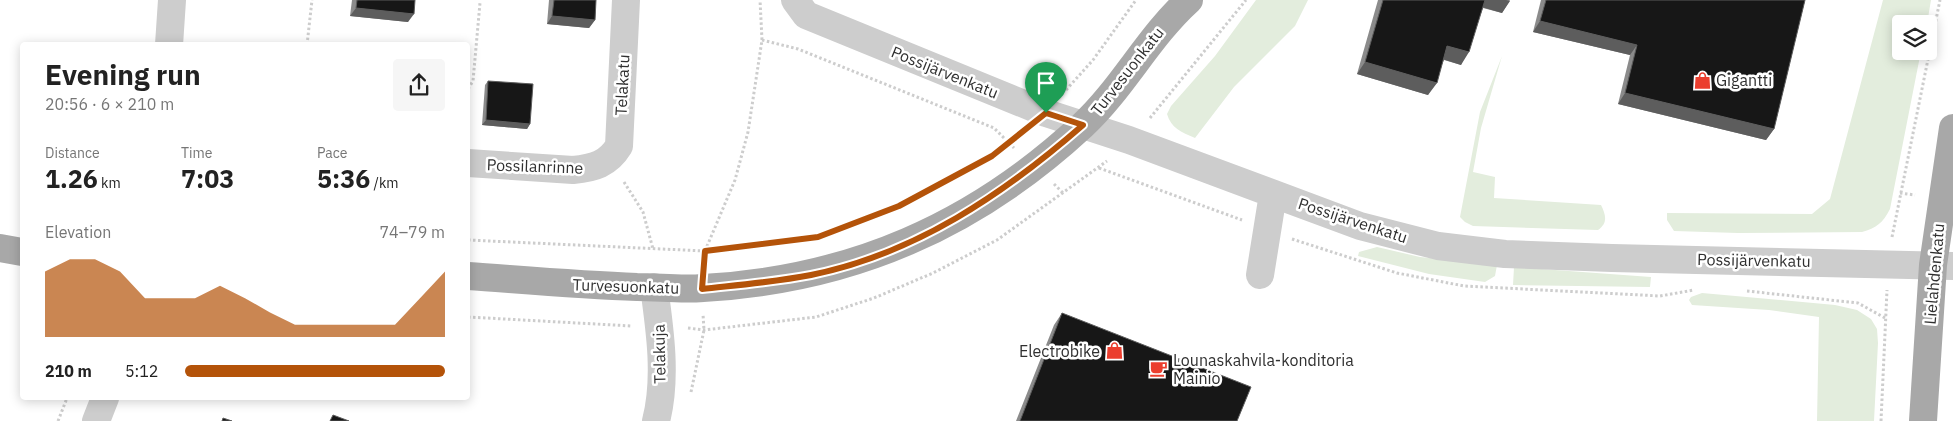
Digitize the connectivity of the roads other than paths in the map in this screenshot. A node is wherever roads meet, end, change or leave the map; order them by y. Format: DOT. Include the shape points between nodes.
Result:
graph roads {
  1 [pos="172,0"];
  2 [pos="626,0"];
  3 [pos="795,0"];
  4 [pos="1178,6"];
  5 [pos="169,42"];
  6 [pos="1083,125"];
  7 [pos="1953,128"];
  8 [pos="470,163"];
  9 [pos="602,164"];
  10 [pos="1273,194"];
  11 [pos="0,248"];
  12 [pos="20,252"];
  13 [pos="1943,265"];
  14 [pos="1260,275"];
  15 [pos="470,276"];
  16 [pos="654,287"];
  17 [pos="104,400"];
  18 [pos="96,421"];
  19 [pos="656,421"];
  20 [pos="1923,421"];
  1 -- 5 [label="street"];
  2 -- 9 [label="street, Telakatu" via="619,146"];
  3 -- 6 [label="street, Possijärvenkatu" via="806,16"];
  4 -- 6 [label="main road, Turvesuonkatu" via="1116,88"];
  6 -- 10 [label="street, Possijärvenkatu"];
  6 -- 16 [label="main road, Turvesuonkatu" via="1036,166 962,216 886,252 812,275 774,282 702,289"];
  7 -- 13 [label="main road, Lielahdenkatu"];
  8 -- 9 [label="street, Possilanrinne" via="573,170"];
  10 -- 13 [label="street, Possijärvenkatu" via="1360,226 1438,246 1505,254"];
  10 -- 14 [label="street"];
  11 -- 12 [label="main road"];
  13 -- 20 [label="main road, Lielahdenkatu"];
  15 -- 16 [label="main road, Turvesuonkatu"];
  16 -- 19 [label="street, Telakuja" via="660,327"];
  17 -- 18 [label="street"];
}
